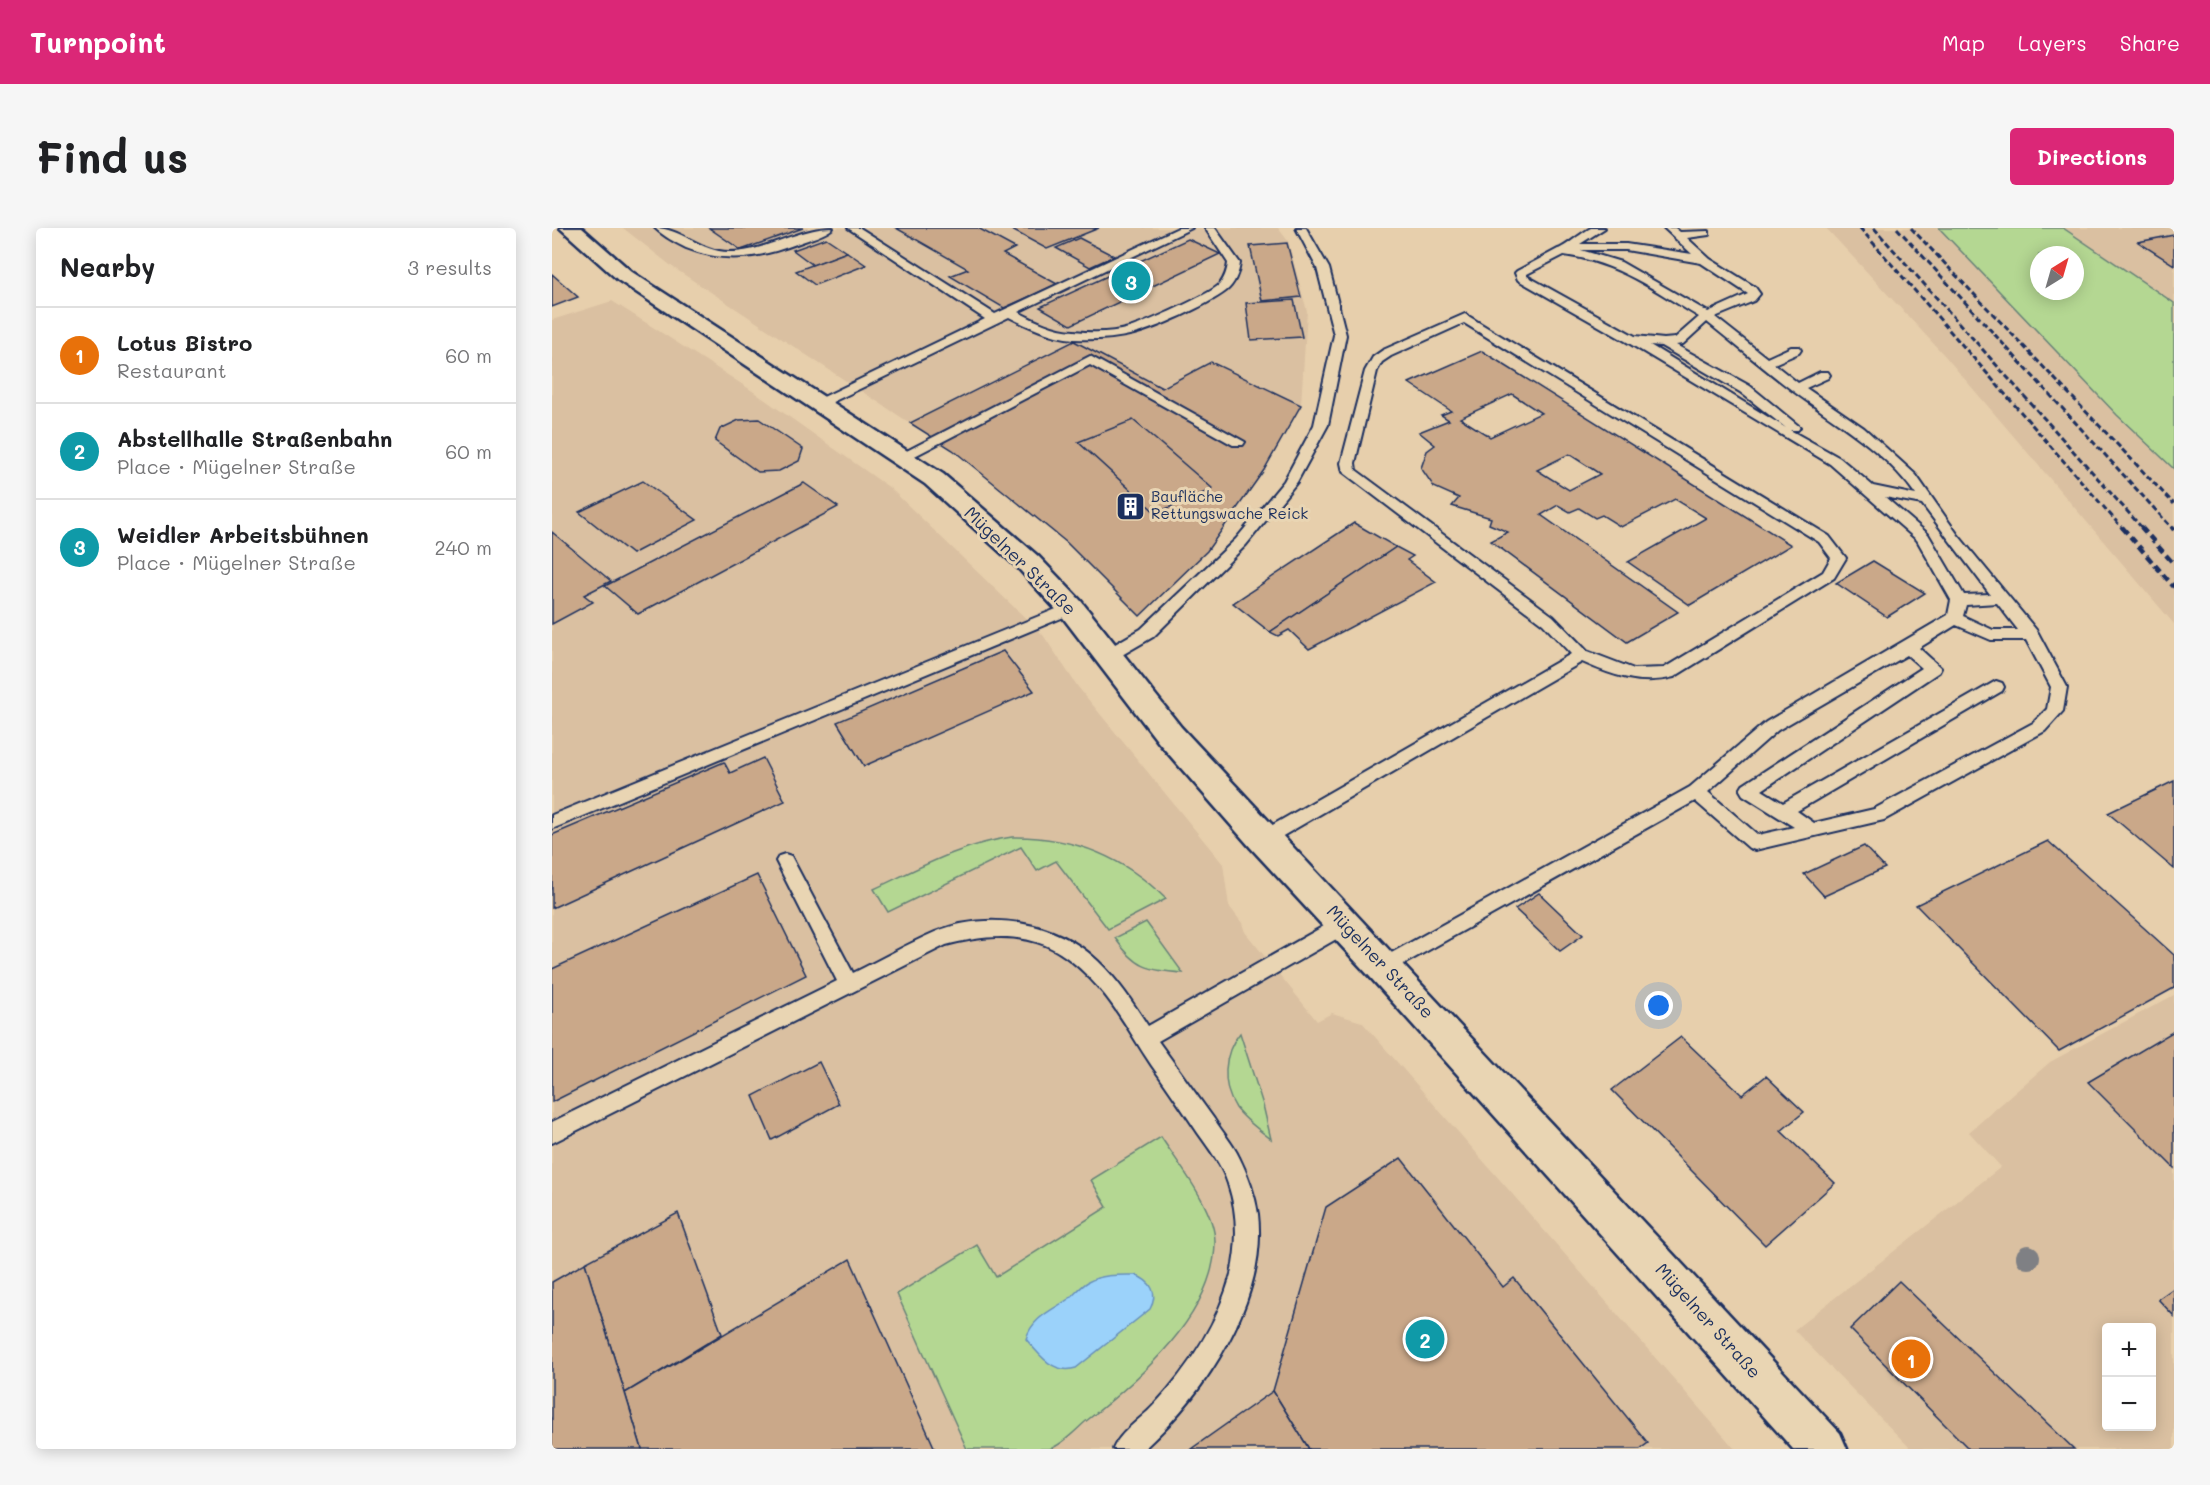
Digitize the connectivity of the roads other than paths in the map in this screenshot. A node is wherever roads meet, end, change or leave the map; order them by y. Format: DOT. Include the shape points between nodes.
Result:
graph roads {
  1 [pos="570,228"];
  2 [pos="660,228"];
  3 [pos="828,228"];
  4 [pos="853,228"];
  5 [pos="1187,228"];
  6 [pos="1210,228"];
  7 [pos="1301,228"];
  8 [pos="1600,228"];
  9 [pos="1583,232"];
  10 [pos="1673,232"];
  11 [pos="1705,233"];
  12 [pos="1565,249"];
  13 [pos="1706,261"];
  14 [pos="1009,312"];
  15 [pos="1707,316"];
  16 [pos="994,319"];
  17 [pos="1631,339"];
  18 [pos="1664,343"];
  19 [pos="1795,350"];
  20 [pos="1765,363"];
  21 [pos="1824,375"];
  22 [pos="1797,388"];
  23 [pos="820,404"];
  24 [pos="1238,441"];
  25 [pos="902,457"];
  26 [pos="1835,461"];
  27 [pos="1868,490"];
  28 [pos="1926,501"];
  29 [pos="2001,598"];
  30 [pos="1959,600"];
  31 [pos="1071,608"];
  32 [pos="1955,618"];
  33 [pos="2031,635"];
  34 [pos="1908,648"];
  35 [pos="1109,655"];
  36 [pos="1581,655"];
  37 [pos="1996,687"];
  38 [pos="1696,792"];
  39 [pos="1783,812"];
  40 [pos="552,822"];
  41 [pos="1812,830"];
  42 [pos="1263,839"];
  43 [pos="785,861"];
  44 [pos="1345,924"];
  45 [pos="1384,967"];
  46 [pos="848,983"];
  47 [pos="1145,1038"];
  48 [pos="552,1133"];
  49 [pos="1126,1449"];
  50 [pos="1824,1449"];
  1 -- 23 [label="street, Mügelner Straße" via="625,276"];
  2 -- 3 [label="lane" via="705,252 726,257 747,256"];
  4 -- 16 [label="lane"];
  5 -- 14 [label="lane"];
  6 -- 14 [label="lane" via="1234,263 1223,288 1132,332 1071,335 1039,327"];
  7 -- 35 [label="lane" via="1323,268 1340,335 1321,425 1290,482 1241,542 1147,633"];
  8 -- 9 [label="lane"];
  9 -- 12 [label="lane"];
  10 -- 11 [label="lane"];
  10 -- 13 [label="lane"];
  12 -- 13 [label="lane" via="1638,247"];
  12 -- 15 [label="lane" via="1617,264"];
  12 -- 17 [label="lane" via="1527,268 1521,273 1522,278"];
  13 -- 15 [label="lane" via="1754,294"];
  14 -- 16 [label="lane"];
  15 -- 18 [label="lane" via="1679,341"];
  15 -- 20 [label="lane"];
  16 -- 23 [label="lane"];
  17 -- 18 [label="lane"];
  17 -- 26 [label="lane"];
  18 -- 26 [label="lane" via="1745,389"];
  19 -- 20 [label="lane"];
  20 -- 22 [label="lane"];
  21 -- 22 [label="lane"];
  22 -- 28 [label="lane" via="1859,431 1911,478"];
  23 -- 25 [label="street, Mügelner Straße"];
  24 -- 25 [label="lane" via="1090,360"];
  25 -- 31 [label="street, Mügelner Straße" via="934,479 1029,563"];
  26 -- 27 [label="lane"];
  27 -- 28 [label="lane"];
  27 -- 30 [label="lane" via="1923,537"];
  28 -- 29 [label="lane"];
  29 -- 30 [label="lane"];
  29 -- 33 [label="lane"];
  30 -- 32 [label="lane"];
  31 -- 35 [label="street, Mügelner Straße"];
  31 -- 40 [label="lane"];
  32 -- 33 [label="lane" via="1992,635"];
  32 -- 34 [label="lane"];
  33 -- 41 [label="lane" via="2059,687 2055,711 2038,727 1878,815"];
  34 -- 38 [label="lane" via="1772,726"];
  34 -- 39 [label="lane" via="1933,668 1749,790"];
  35 -- 42 [label="street, Mügelner Straße" via="1170,735"];
  36 -- 36 [label="lane" via="1614,671 1653,677 1668,673 1829,575 1839,558 1824,539 1465,318 1387,353 1371,371 1348,463 1350,472 1548,620"];
  36 -- 42 [label="lane"];
  37 -- 39 [label="lane"];
  38 -- 41 [label="lane" via="1755,843"];
  38 -- 45 [label="lane"];
  39 -- 41 [label="lane"];
  42 -- 44 [label="street, Mügelner Straße"];
  43 -- 46 [label="lane"];
  44 -- 45 [label="street, Mügelner Straße"];
  44 -- 47 [label="lane"];
  45 -- 50 [label="street, Mügelner Straße"];
  46 -- 47 [label="lane" via="942,938 991,928 1013,929 1056,942 1076,954 1110,986"];
  46 -- 48 [label="lane"];
  47 -- 49 [label="lane" via="1230,1161 1243,1192 1248,1224 1236,1294 1222,1329 1163,1414"];
}
